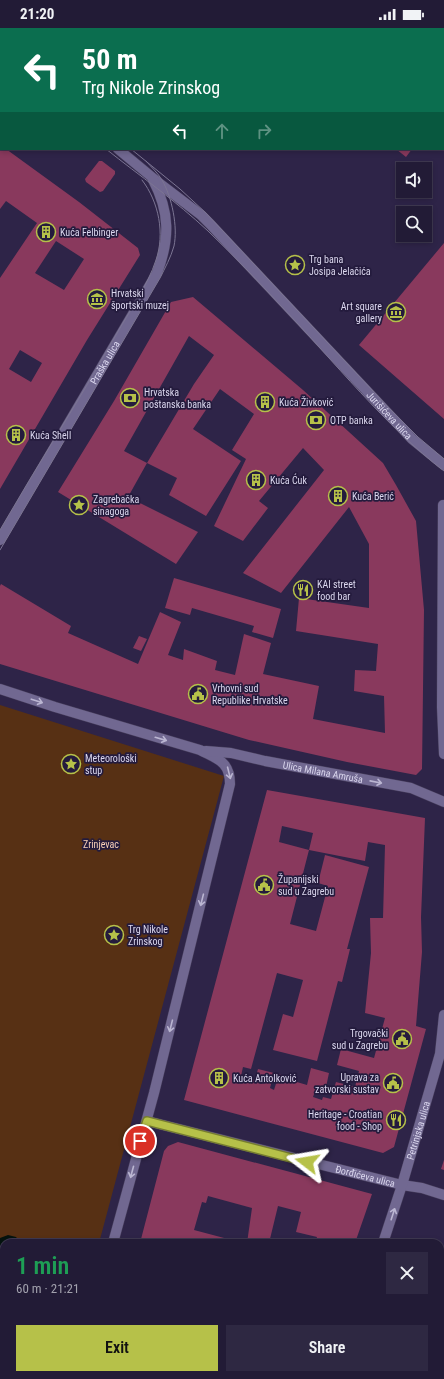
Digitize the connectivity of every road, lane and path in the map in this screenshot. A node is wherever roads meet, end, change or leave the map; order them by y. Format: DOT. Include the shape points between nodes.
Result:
graph roads {
  1 [pos="119,150"];
  2 [pos="151,176"];
  3 [pos="444,465"];
  4 [pos="443,505"];
  5 [pos="0,540"];
  6 [pos="0,689"];
  7 [pos="200,750"];
  8 [pos="444,754"];
  9 [pos="444,802"];
  10 [pos="444,1015"];
  11 [pos="147,1121"];
  12 [pos="402,1185"];
  13 [pos="444,1195"];
  14 [pos="114,1239"];
  15 [pos="385,1239"];
  1 -- 2 [label="street"];
  2 -- 3 [label="street, Jurišićeva ulica" via="211,225 412,439"];
  2 -- 5 [label="street, Praška ulica" via="164,206 168,231 158,273"];
  4 -- 8 [label="street"];
  6 -- 7 [label="street, one-way"];
  7 -- 9 [label="street, Ulica Milana Amruša, one-way" via="231,753 411,788"];
  7 -- 11 [label="street, one-way" via="227,767 230,784"];
  10 -- 12 [label="street, Petrinjska ulica" via="440,1054"];
  11 -- 12 [label="street, Đorđićeva ulica"];
  11 -- 14 [label="street, one-way"];
  12 -- 13 [label="street, Đorđićeva ulica"];
  15 -- 12 [label="street, Petrinjska ulica, one-way"];
}
